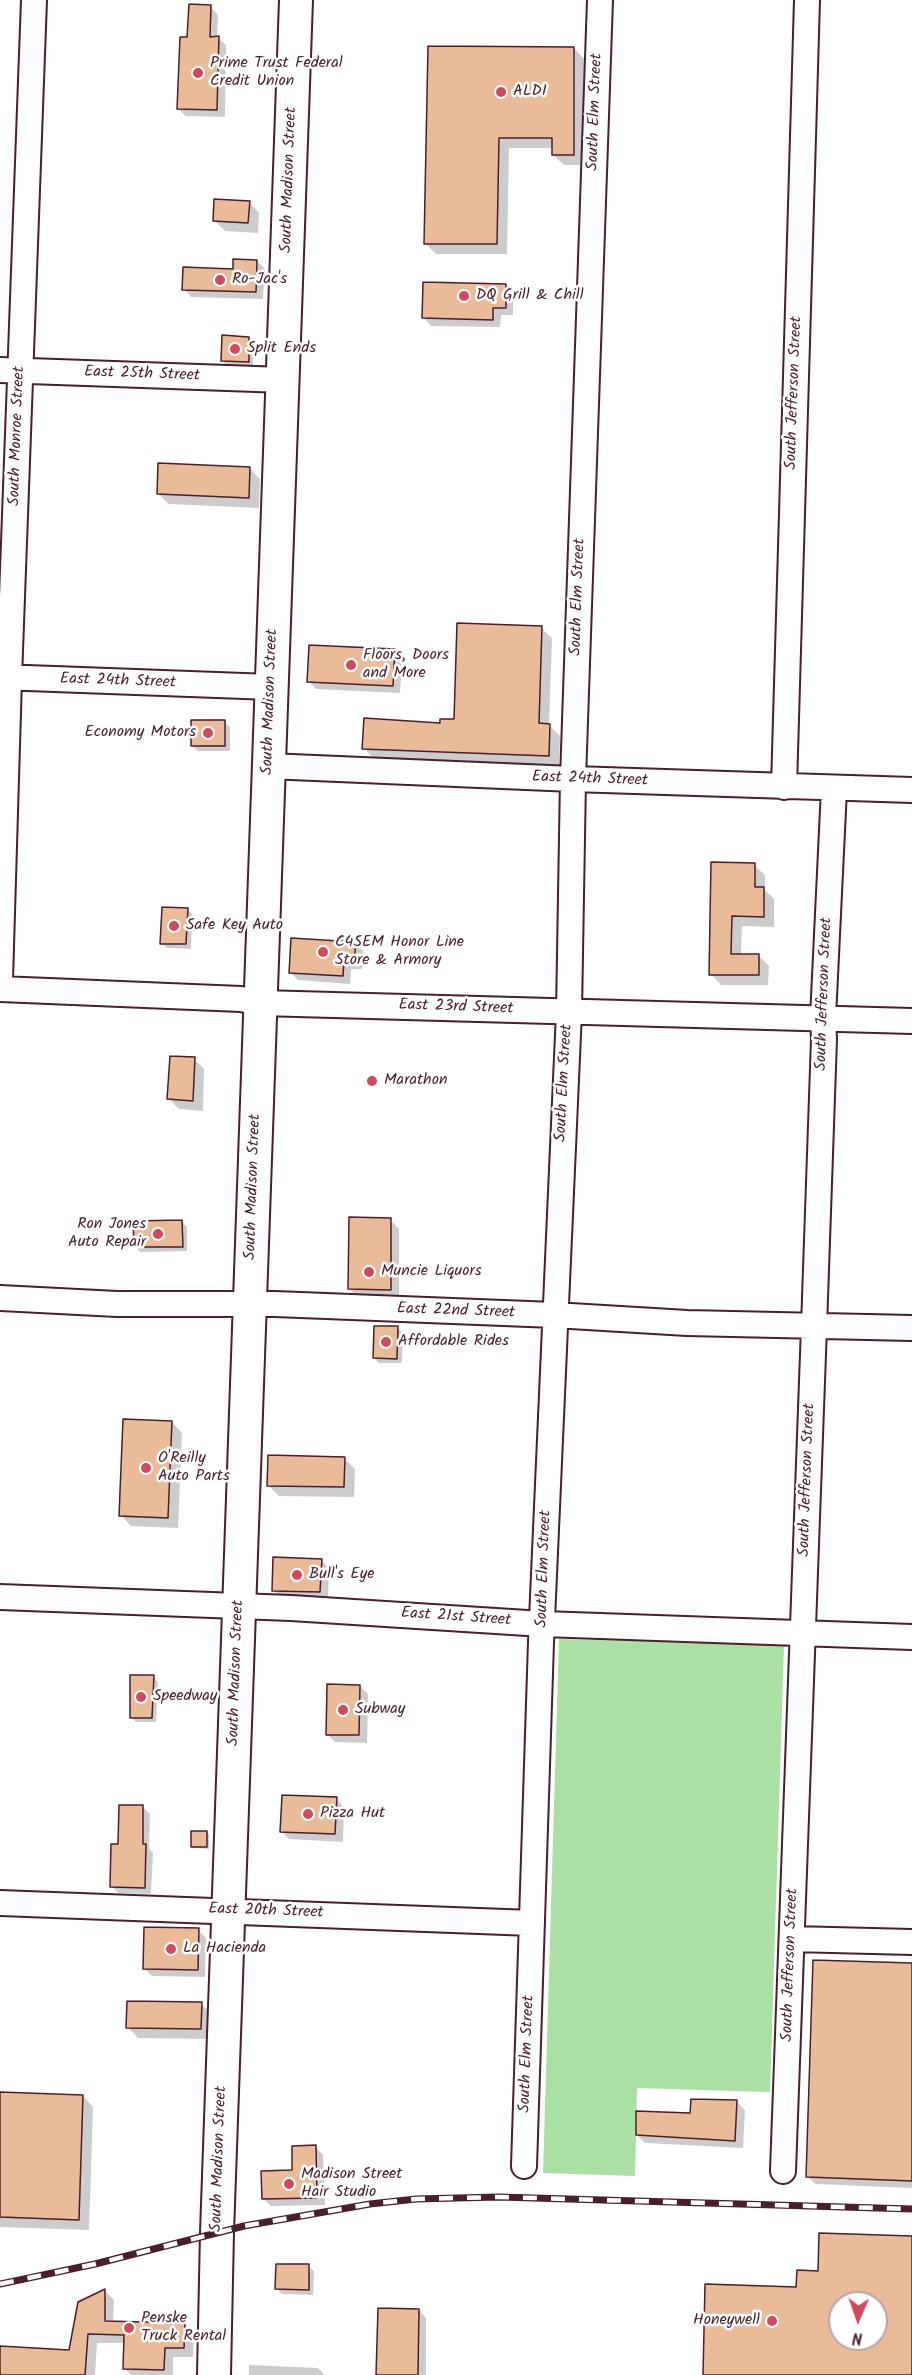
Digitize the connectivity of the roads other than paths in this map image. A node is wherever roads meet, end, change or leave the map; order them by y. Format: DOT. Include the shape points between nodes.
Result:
graph roads {
  1 [pos="34,0"];
  2 [pos="296,0"];
  3 [pos="600,0"];
  4 [pos="807,0"];
  5 [pos="10,370"];
  6 [pos="284,380"];
  7 [pos="4,677"];
  8 [pos="272,687"];
  9 [pos="268,766"];
  10 [pos="573,779"];
  11 [pos="784,787"];
  12 [pos="834,789"];
  13 [pos="912,790"];
  14 [pos="0,980"];
  15 [pos="0,989"];
  16 [pos="261,1003"];
  17 [pos="569,1012"];
  18 [pos="823,1018"];
  19 [pos="912,1021"];
  20 [pos="0,1298"];
  21 [pos="249,1305"];
  22 [pos="554,1315"];
  23 [pos="814,1327"];
  24 [pos="912,1329"];
  25 [pos="0,1597"];
  26 [pos="240,1606"];
  27 [pos="543,1624"];
  28 [pos="802,1631"];
  29 [pos="912,1637"];
  30 [pos="0,1903"];
  31 [pos="228,1911"];
  32 [pos="532,1923"];
  33 [pos="792,1939"];
  34 [pos="912,1942"];
  35 [pos="524,2166"];
  36 [pos="783,2171"];
  37 [pos="214,2375"];
  1 -- 5 [label="street, South Monroe Street"];
  2 -- 6 [label="main road, South Madison Street"];
  3 -- 10 [label="street, South Elm Street"];
  4 -- 11 [label="street, South Jefferson Street"];
  5 -- 6 [label="street, East 25th Street"];
  5 -- 7 [label="street, South Monroe Street"];
  6 -- 8 [label="main road, South Madison Street"];
  7 -- 8 [label="street, East 24th Street"];
  7 -- 14 [label="street, South Monroe Street"];
  8 -- 9 [label="main road, South Madison Street"];
  9 -- 10 [label="street, East 24th Street"];
  9 -- 16 [label="main road, South Madison Street"];
  10 -- 11 [label="street, East 24th Street"];
  10 -- 17 [label="street, South Elm Street"];
  11 -- 12 [label="street, East 24th Street"];
  12 -- 13 [label="street, East 24th Street"];
  12 -- 18 [label="street, South Jefferson Street"];
  15 -- 16 [label="street, East 23rd Street"];
  16 -- 17 [label="street, East 23rd Street"];
  16 -- 21 [label="main road, South Madison Street"];
  17 -- 18 [label="street, East 23rd Street"];
  17 -- 22 [label="street, South Elm Street"];
  18 -- 19 [label="street, East 23rd Street"];
  18 -- 23 [label="street, South Jefferson Street"];
  20 -- 21 [label="street, East 22nd Street"];
  21 -- 22 [label="street, East 22nd Street"];
  21 -- 26 [label="main road, South Madison Street"];
  22 -- 23 [label="street, East 22nd Street"];
  22 -- 27 [label="street, South Elm Street"];
  23 -- 24 [label="street, East 22nd Street"];
  23 -- 28 [label="street, South Jefferson Street"];
  25 -- 26 [label="street, East 21st Street"];
  26 -- 27 [label="street, East 21st Street"];
  26 -- 31 [label="main road, South Madison Street"];
  27 -- 28 [label="street, East 21st Street"];
  27 -- 32 [label="street, South Elm Street"];
  28 -- 29 [label="street, East 21st Street"];
  28 -- 33 [label="street, South Jefferson Street"];
  30 -- 31 [label="street, East 20th Street"];
  31 -- 32 [label="street, East 20th Street"];
  31 -- 37 [label="main road, South Madison Street"];
  32 -- 35 [label="street, South Elm Street"];
  33 -- 34 [label="street"];
  33 -- 36 [label="street, South Jefferson Street"];
}
